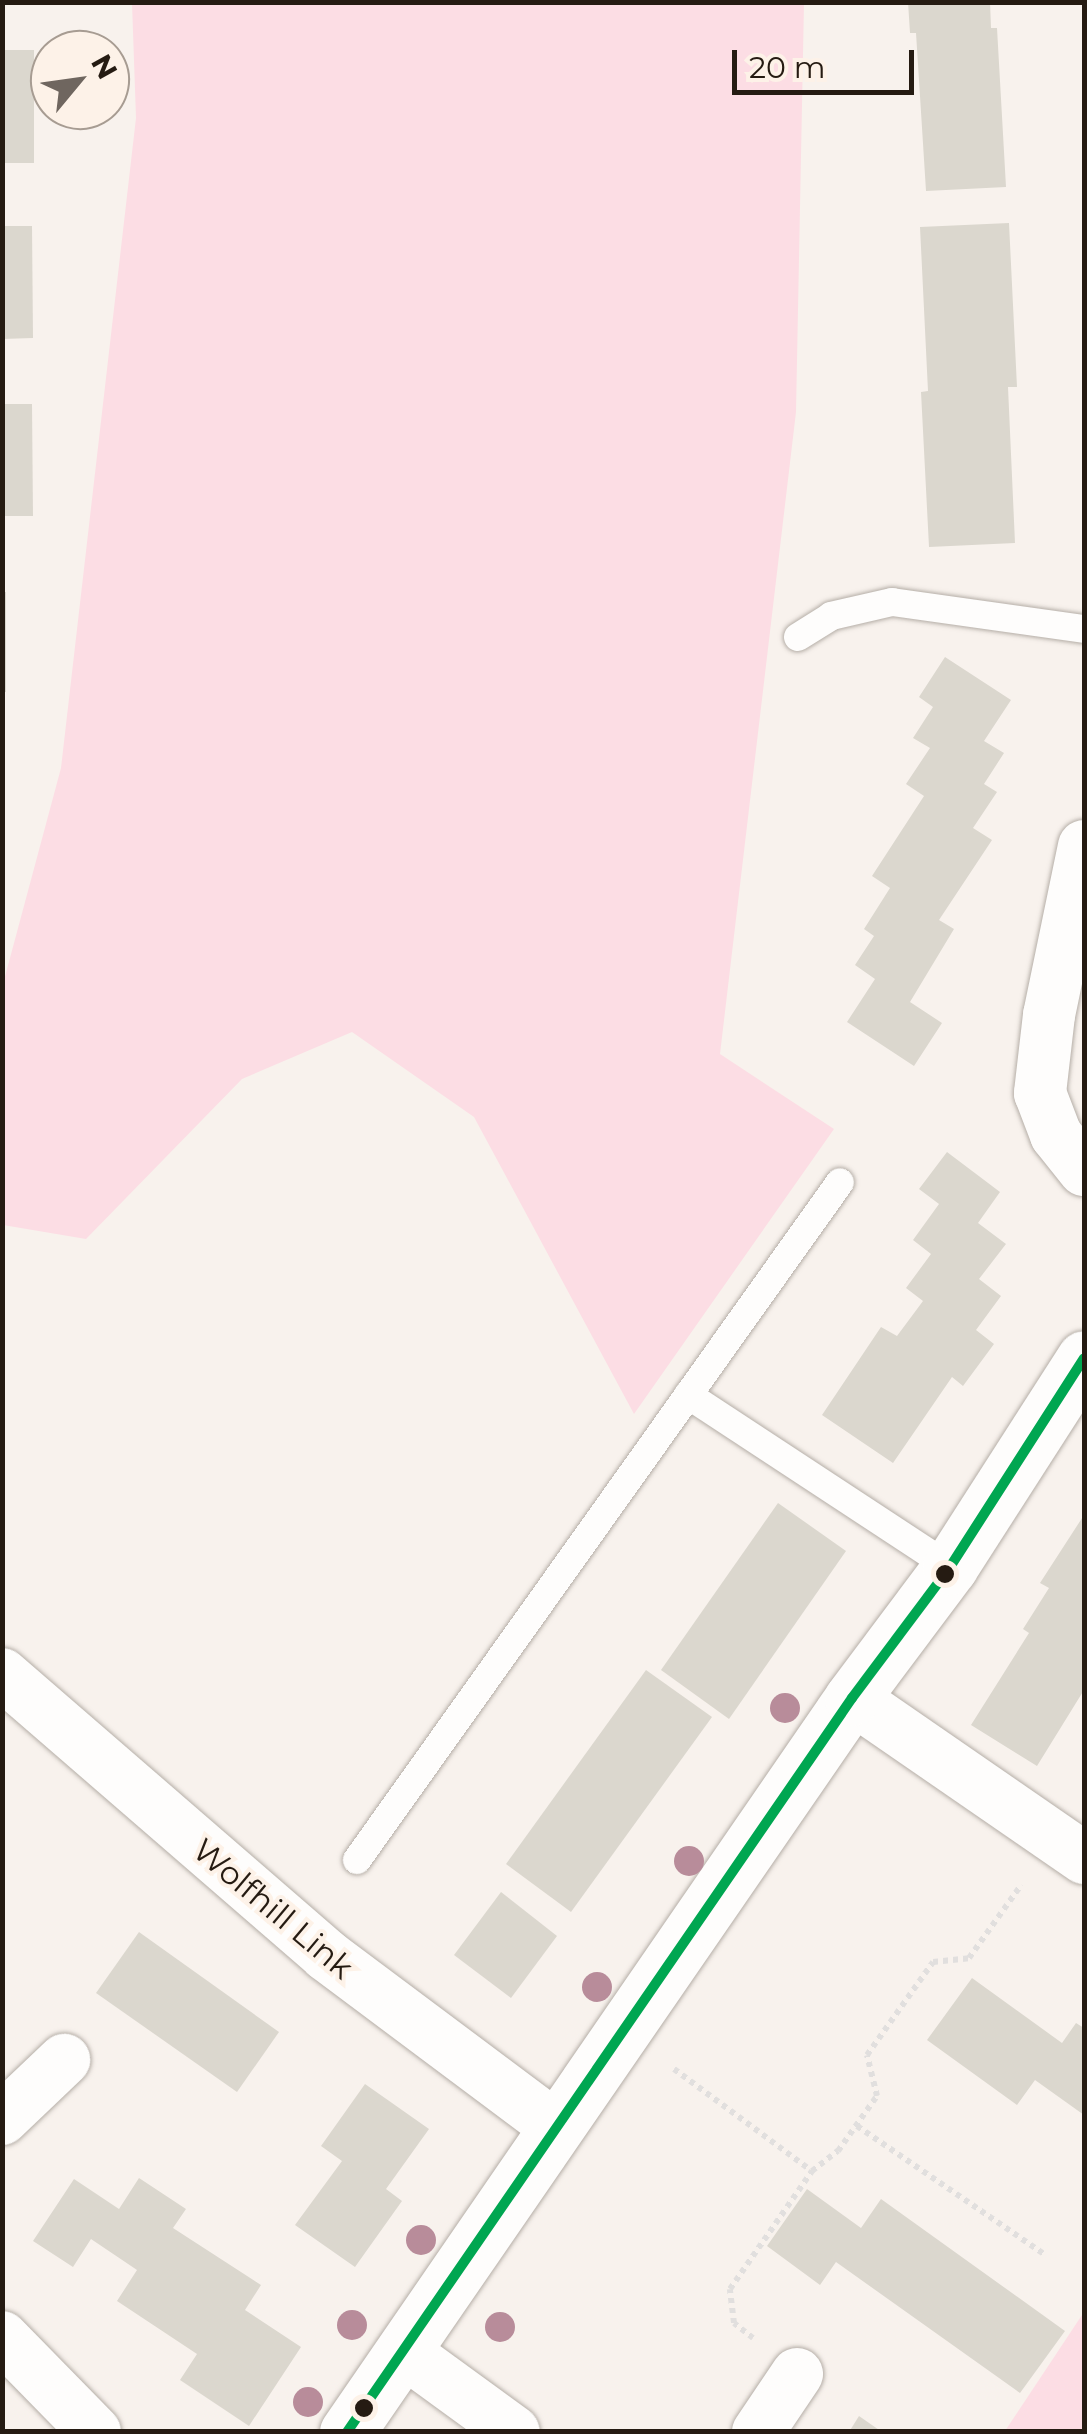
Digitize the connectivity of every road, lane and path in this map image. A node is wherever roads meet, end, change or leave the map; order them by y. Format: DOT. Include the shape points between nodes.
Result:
graph roads {
  1 [pos="1084,630"];
  2 [pos="798,637"];
  3 [pos="1084,846"];
  4 [pos="1084,1170"];
  5 [pos="840,1182"];
  6 [pos="1084,1358"];
  7 [pos="688,1395"];
  8 [pos="950,1567"];
  9 [pos="2,1674"];
  10 [pos="852,1698"];
  11 [pos="1084,1858"];
  12 [pos="357,1860"];
  13 [pos="1004,1909"];
  14 [pos="64,2060"];
  15 [pos="674,2069"];
  16 [pos="2,2118"];
  17 [pos="857,2126"];
  18 [pos="557,2128"];
  19 [pos="812,2171"];
  20 [pos="1044,2254"];
  21 [pos="2,2337"];
  22 [pos="404,2351"];
  23 [pos="797,2374"];
  24 [pos="95,2432"];
  25 [pos="347,2432"];
  26 [pos="514,2432"];
  27 [pos="758,2432"];
  1 -- 2 [label="lane" via="892,602 831,616"];
  3 -- 4 [label="street" via="1048,1015 1040,1093 1056,1135"];
  5 -- 7 [label="lane"];
  6 -- 8 [label="street"];
  7 -- 8 [label="lane"];
  7 -- 12 [label="lane"];
  8 -- 10 [label="street"];
  9 -- 18 [label="street, Wolfhill Link" via="326,1955"];
  10 -- 11 [label="street"];
  10 -- 18 [label="street"];
  13 -- 17 [label="path" via="969,1958 933,1962 867,2055 877,2096"];
  14 -- 16 [label="street"];
  15 -- 19 [label="path"];
  17 -- 19 [label="path"];
  17 -- 20 [label="path"];
  18 -- 22 [label="street"];
  19 -- 23 [label="path" via="730,2289 734,2323"];
  21 -- 24 [label="street"];
  22 -- 25 [label="street"];
  22 -- 26 [label="street"];
  23 -- 27 [label="street"];
}
